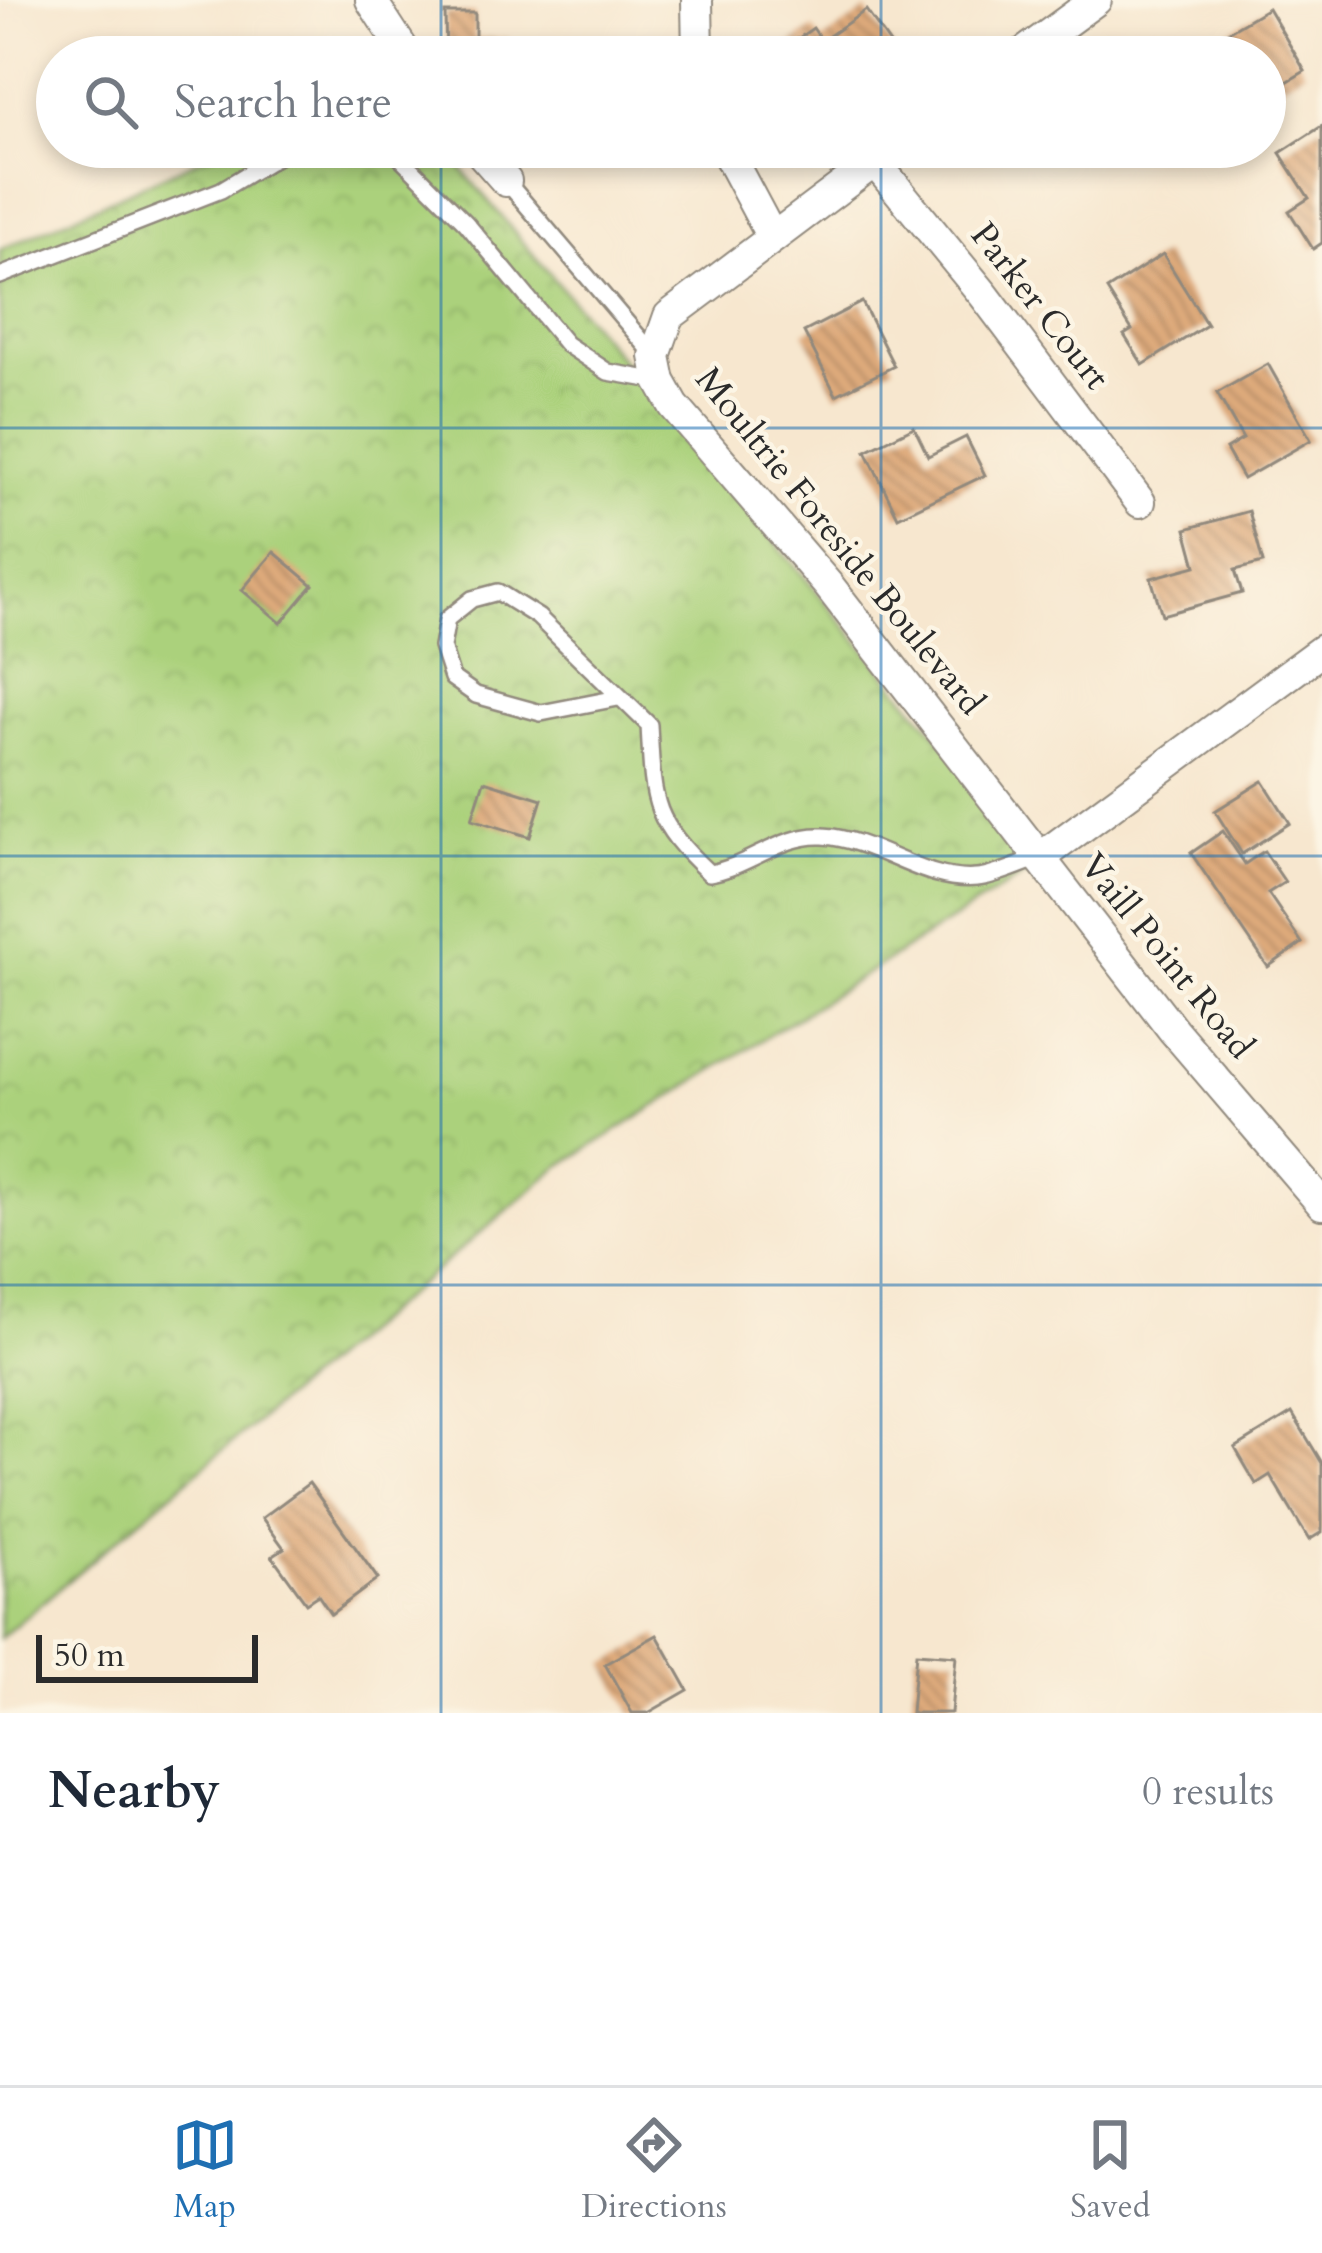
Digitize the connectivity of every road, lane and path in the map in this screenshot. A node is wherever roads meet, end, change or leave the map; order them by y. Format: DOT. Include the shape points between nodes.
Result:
graph roads {
  1 [pos="370,0"];
  2 [pos="697,0"];
  3 [pos="1096,0"];
  4 [pos="394,36"];
  5 [pos="698,36"];
  6 [pos="1047,36"];
  7 [pos="257,168"];
  8 [pos="411,168"];
  9 [pos="495,168"];
  10 [pos="735,168"];
  11 [pos="865,168"];
  12 [pos="894,168"];
  13 [pos="506,181"];
  14 [pos="772,237"];
  15 [pos="0,276"];
  16 [pos="657,368"];
  17 [pos="1140,502"];
  18 [pos="1322,650"];
  19 [pos="618,698"];
  20 [pos="1040,858"];
  21 [pos="1322,1204"];
  1 -- 4 [label="street"];
  2 -- 5 [label="street"];
  3 -- 6 [label="street"];
  7 -- 15 [label="lane"];
  8 -- 16 [label="lane" via="566,344 608,372"];
  9 -- 13 [label="street"];
  10 -- 14 [label="street"];
  11 -- 14 [label="street, Moultrie Foreside Boulevard"];
  12 -- 17 [label="street, Parker Court"];
  13 -- 16 [label="lane"];
  14 -- 16 [label="street, Moultrie Foreside Boulevard" via="670,316"];
  16 -- 20 [label="street, Moultrie Foreside Boulevard" via="710,453 830,586"];
  18 -- 20 [label="street, Vaill Point Road"];
  19 -- 19 [label="lane" via="538,617 498,592 472,598 447,619 442,647 452,678 476,695 541,713"];
  19 -- 20 [label="lane" via="649,725 653,798 670,837 709,873 817,836 850,838 931,872 977,878"];
  20 -- 21 [label="street, Vaill Point Road"];
}
